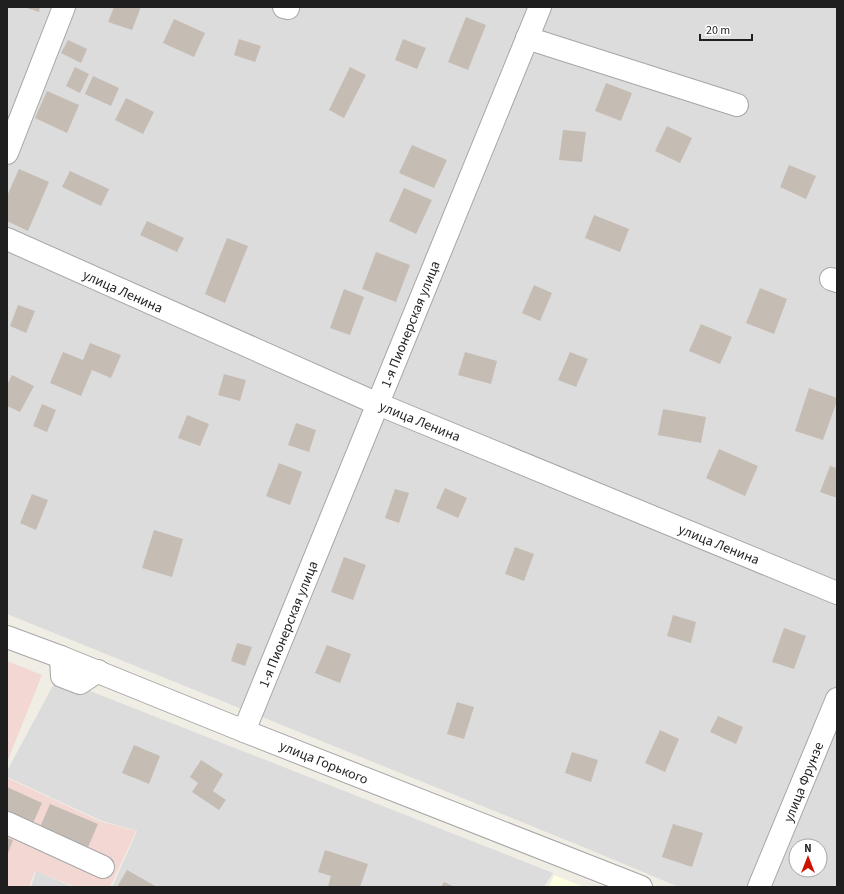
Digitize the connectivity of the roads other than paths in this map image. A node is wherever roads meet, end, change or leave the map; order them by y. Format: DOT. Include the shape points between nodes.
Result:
graph roads {
  1 [pos="64,7"];
  2 [pos="540,7"];
  3 [pos="527,38"];
  4 [pos="737,105"];
  5 [pos="7,153"];
  6 [pos="7,239"];
  7 [pos="378,404"];
  8 [pos="837,593"];
  9 [pos="7,638"];
  10 [pos="837,698"];
  11 [pos="244,731"];
  12 [pos="7,823"];
  13 [pos="103,867"];
  14 [pos="641,887"];
  15 [pos="759,887"];
  1 -- 5 [label="street"];
  2 -- 3 [label="street, 1-я Пионерская улица"];
  3 -- 4 [label="street"];
  3 -- 7 [label="street, 1-я Пионерская улица"];
  6 -- 7 [label="street, улица Ленина"];
  7 -- 8 [label="street, улица Ленина"];
  7 -- 11 [label="street, 1-я Пионерская улица"];
  9 -- 11 [label="street, улица Горького" via="61,656"];
  10 -- 15 [label="street, улица Фрунзе"];
  11 -- 14 [label="street, улица Горького"];
  12 -- 13 [label="street"];
}
